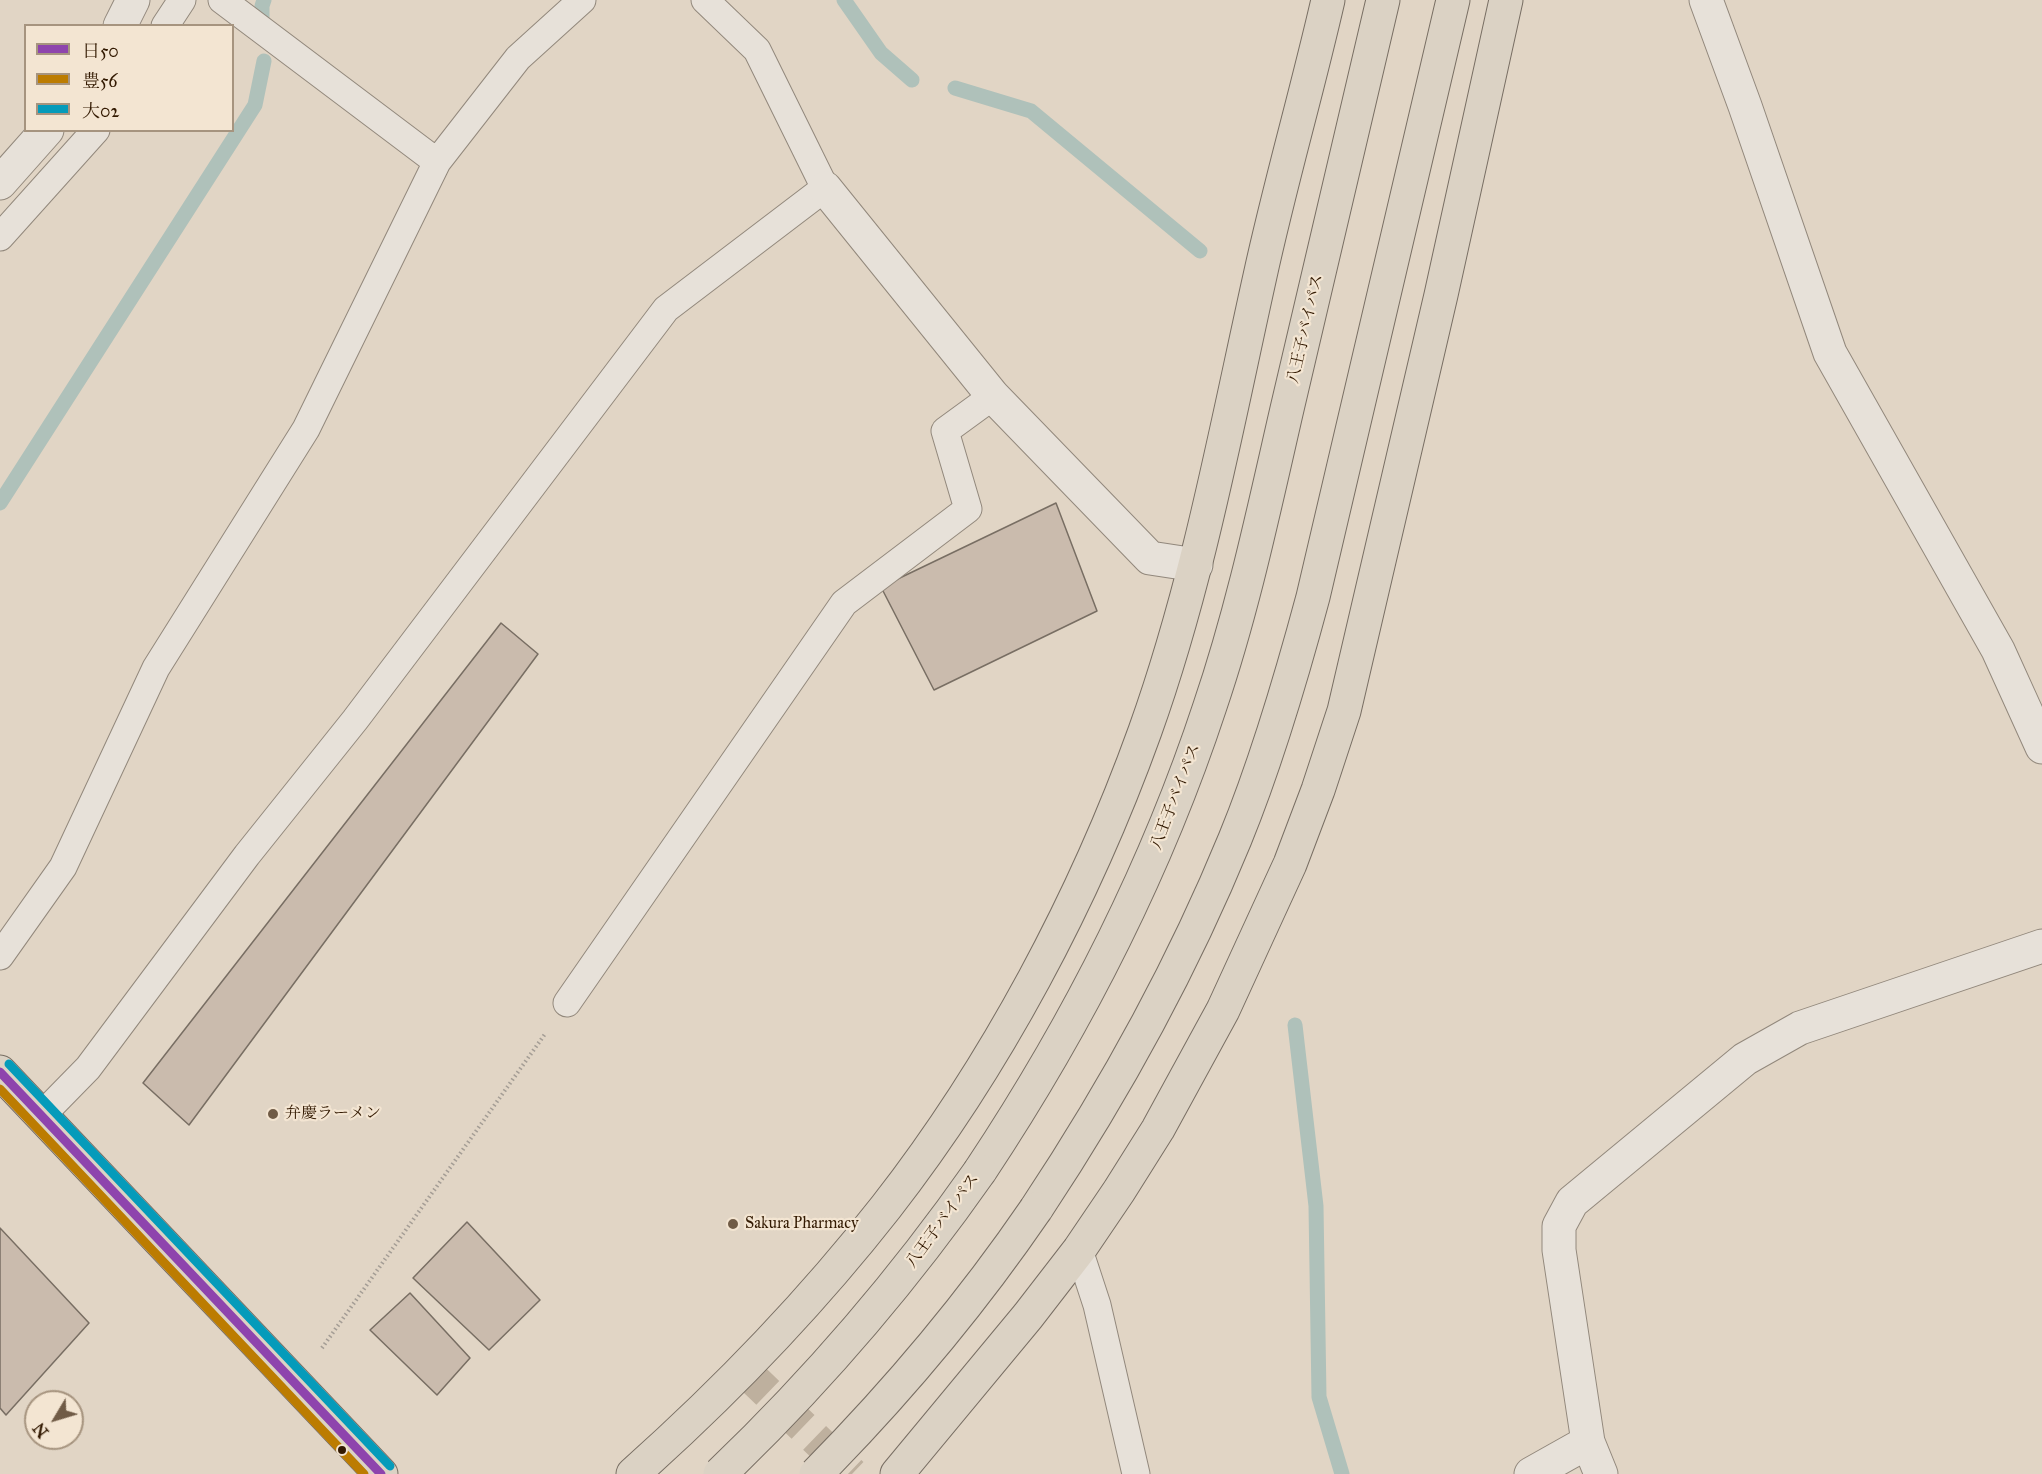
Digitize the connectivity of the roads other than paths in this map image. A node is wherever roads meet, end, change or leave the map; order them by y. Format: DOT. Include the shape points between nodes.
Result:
graph roads {
  1 [pos="133,0"];
  2 [pos="182,0"];
  3 [pos="222,0"];
  4 [pos="582,0"];
  5 [pos="705,0"];
  6 [pos="1328,0"];
  7 [pos="1383,0"];
  8 [pos="1454,0"];
  9 [pos="1506,0"];
  10 [pos="1706,0"];
  11 [pos="121,24"];
  12 [pos="166,24"];
  13 [pos="45,132"];
  14 [pos="94,132"];
  15 [pos="437,162"];
  16 [pos="0,183"];
  17 [pos="825,188"];
  18 [pos="0,237"];
  19 [pos="993,396"];
  20 [pos="1196,565"];
  21 [pos="2042,747"];
  22 [pos="2042,946"];
  23 [pos="0,956"];
  24 [pos="567,1002"];
  25 [pos="0,1072"];
  26 [pos="41,1116"];
  27 [pos="1079,1250"];
  28 [pos="1588,1442"];
  29 [pos="381,1474"];
  30 [pos="633,1474"];
  31 [pos="720,1474"];
  32 [pos="816,1474"];
  33 [pos="897,1474"];
  34 [pos="1136,1474"];
  35 [pos="1531,1474"];
  36 [pos="1602,1474"];
  1 -- 11 [label="street"];
  2 -- 12 [label="lane"];
  3 -- 15 [label="lane"];
  4 -- 15 [label="lane" via="518,58"];
  5 -- 17 [label="lane" via="758,50"];
  6 -- 20 [label="highway" via="1262,266"];
  7 -- 31 [label="highway, 八王子バイパス, bridge" via="1245,586 1211,706 1125,921 1052,1058 980,1171 894,1288 776,1420"];
  8 -- 32 [label="highway, bridge" via="1313,597 1292,675 1232,846 1158,1007 1036,1209 927,1353"];
  9 -- 27 [label="highway" via="1442,295 1344,711 1318,790 1290,864 1223,1010 1158,1129"];
  10 -- 21 [label="street" via="1830,353 1998,650"];
  13 -- 16 [label="street"];
  14 -- 18 [label="lane"];
  15 -- 23 [label="lane" via="306,429 156,668 63,867"];
  17 -- 19 [label="street"];
  17 -- 26 [label="lane" via="666,309 88,1068"];
  19 -- 20 [label="street" via="1150,558"];
  19 -- 24 [label="lane" via="945,431 968,509 844,603"];
  20 -- 30 [label="highway" via="1172,651 1113,813 1038,971 993,1048 935,1140 828,1276 744,1370"];
  22 -- 28 [label="street" via="1800,1028 1744,1059 1572,1202 1559,1226 1559,1250"];
  25 -- 26 [label="highway"];
  26 -- 29 [label="highway"];
  27 -- 33 [label="highway"];
  27 -- 34 [label="lane" via="1097,1305"];
  28 -- 35 [label="street"];
  28 -- 36 [label="street"];
}
